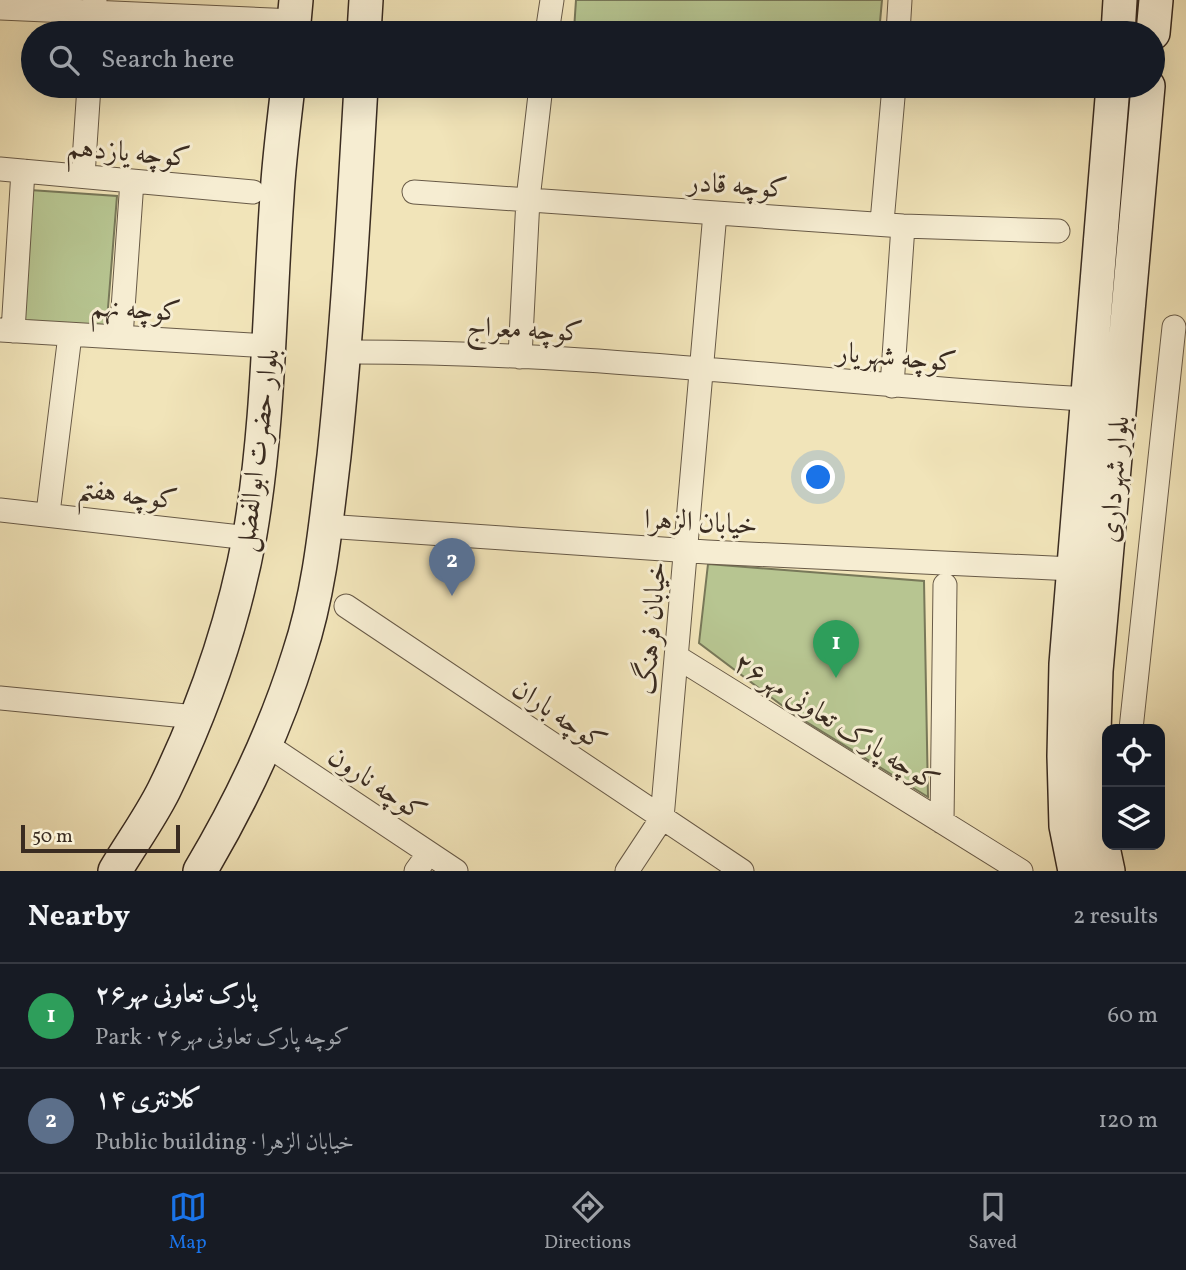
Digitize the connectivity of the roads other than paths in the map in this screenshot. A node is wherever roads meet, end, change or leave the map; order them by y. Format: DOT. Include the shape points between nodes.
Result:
graph roads {
  1 [pos="366,0"];
  2 [pos="552,0"];
  3 [pos="900,0"];
  4 [pos="1120,0"];
  5 [pos="1156,0"];
  6 [pos="0,8"];
  7 [pos="94,15"];
  8 [pos="295,18"];
  9 [pos="365,21"];
  10 [pos="549,21"];
  11 [pos="899,21"];
  12 [pos="1119,21"];
  13 [pos="1154,21"];
  14 [pos="88,98"];
  15 [pos="287,98"];
  16 [pos="360,98"];
  17 [pos="540,98"];
  18 [pos="894,98"];
  19 [pos="1112,98"];
  20 [pos="1142,98"];
  21 [pos="11,170"];
  22 [pos="83,177"];
  23 [pos="132,181"];
  24 [pos="253,192"];
  25 [pos="414,192"];
  26 [pos="528,199"];
  27 [pos="715,213"];
  28 [pos="892,224"];
  29 [pos="1058,231"];
  30 [pos="1174,327"];
  31 [pos="7,331"];
  32 [pos="70,335"];
  33 [pos="121,337"];
  34 [pos="268,346"];
  35 [pos="345,352"];
  36 [pos="520,357"];
  37 [pos="702,368"];
  38 [pos="892,386"];
  39 [pos="1087,399"];
  40 [pos="0,510"];
  41 [pos="48,513"];
  42 [pos="325,526"];
  43 [pos="249,538"];
  44 [pos="686,551"];
  45 [pos="1089,571"];
  46 [pos="945,585"];
  47 [pos="346,606"];
  48 [pos="677,657"];
  49 [pos="0,698"];
  50 [pos="196,717"];
  51 [pos="1132,724"];
  52 [pos="267,745"];
  53 [pos="662,818"];
  54 [pos="942,822"];
  55 [pos="423,862"];
  56 [pos="1100,862"];
  57 [pos="114,871"];
  58 [pos="200,871"];
  59 [pos="456,871"];
  60 [pos="627,871"];
  61 [pos="741,871"];
  62 [pos="1021,871"];
  1 -- 9 [label="main road"];
  2 -- 10 [label="street"];
  3 -- 11 [label="street"];
  4 -- 12 [label="main road"];
  5 -- 13 [label="main road"];
  6 -- 7 [label="street"];
  7 -- 8 [label="street"];
  14 -- 22 [label="street"];
  15 -- 34 [label="main road, بلوار حضرت ابوالفضل"];
  16 -- 35 [label="main road"];
  17 -- 26 [label="street"];
  18 -- 28 [label="street"];
  19 -- 39 [label="main road, بلوار شهرداری"];
  20 -- 45 [label="main road, بلوار شهرداری"];
  21 -- 22 [label="street, کوچه یازدهم"];
  21 -- 31 [label="street"];
  22 -- 23 [label="street, کوچه یازدهم"];
  23 -- 24 [label="street, کوچه یازدهم"];
  23 -- 33 [label="street"];
  25 -- 26 [label="street, کوچه قادر"];
  26 -- 27 [label="street, کوچه قادر"];
  26 -- 36 [label="street"];
  27 -- 28 [label="street, کوچه قادر"];
  27 -- 37 [label="street, خیابان فرهنگ"];
  28 -- 29 [label="street, کوچه قادر"];
  28 -- 38 [label="street"];
  30 -- 51 [label="street"];
  31 -- 32 [label="street, کوچه نهم"];
  32 -- 33 [label="street, کوچه نهم"];
  32 -- 41 [label="street"];
  33 -- 34 [label="street, کوچه نهم"];
  34 -- 43 [label="main road, بلوار حضرت ابوالفضل"];
  35 -- 36 [label="street, کوچه معراج"];
  35 -- 42 [label="main road"];
  36 -- 37 [label="street, کوچه معراج"];
  37 -- 38 [label="street, کوچه شهریار"];
  37 -- 44 [label="street, خیابان فرهنگ"];
  38 -- 39 [label="street, کوچه شهریار"];
  39 -- 45 [label="main road, بلوار شهرداری"];
  40 -- 41 [label="street, کوچه هفتم"];
  41 -- 43 [label="street, کوچه هفتم"];
  42 -- 44 [label="street, خیابان الزهرا"];
  42 -- 52 [label="main road" via="300,653"];
  43 -- 50 [label="main road, بلوار حضرت ابوالفضل" via="228,623"];
  44 -- 45 [label="street, خیابان الزهرا"];
  44 -- 48 [label="street, خیابان فرهنگ"];
  45 -- 56 [label="main road, بلوار شهرداری" via="1066,664 1066,826"];
  46 -- 54 [label="street, کوچه پارک تعاونی مهر۲۶"];
  47 -- 53 [label="street, کوچه باران"];
  48 -- 53 [label="street, خیابان فرهنگ"];
  48 -- 54 [label="street, کوچه پارک تعاونی مهر۲۶"];
  49 -- 50 [label="street"];
  50 -- 57 [label="main road, بلوار حضرت ابوالفضل" via="163,792"];
  52 -- 55 [label="street, کوچه نارون"];
  52 -- 58 [label="main road"];
  53 -- 60 [label="street, خیابان فرهنگ"];
  53 -- 61 [label="street, کوچه باران"];
  54 -- 62 [label="street"];
  55 -- 59 [label="street, کوچه نارون"];
}
